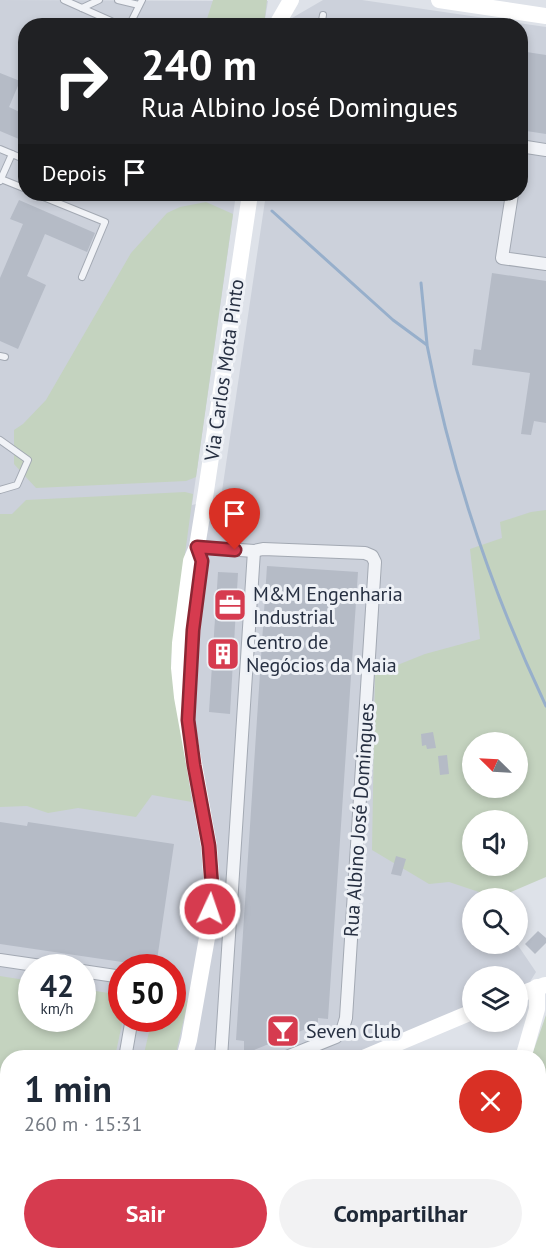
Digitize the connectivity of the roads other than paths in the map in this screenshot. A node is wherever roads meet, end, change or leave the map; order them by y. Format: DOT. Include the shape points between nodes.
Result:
graph roads {
  1 [pos="64,0"];
  2 [pos="99,0"];
  3 [pos="118,0"];
  4 [pos="274,0"];
  5 [pos="291,0"];
  6 [pos="439,0"];
  7 [pos="514,0"];
  8 [pos="140,2"];
  9 [pos="546,5"];
  10 [pos="82,8"];
  11 [pos="323,15"];
  12 [pos="546,16"];
  13 [pos="104,18"];
  14 [pos="133,18"];
  15 [pos="275,18"];
  16 [pos="280,18"];
  17 [pos="322,18"];
  18 [pos="528,147"];
  19 [pos="0,148"];
  20 [pos="546,150"];
  21 [pos="12,154"];
  22 [pos="18,157"];
  23 [pos="1,180"];
  24 [pos="18,186"];
  25 [pos="53,201"];
  26 [pos="249,201"];
  27 [pos="511,201"];
  28 [pos="546,264"];
  29 [pos="82,278"];
  30 [pos="0,440"];
  31 [pos="0,490"];
  32 [pos="197,547"];
  33 [pos="254,551"];
  34 [pos="0,960"];
  35 [pos="18,963"];
  36 [pos="542,986"];
  37 [pos="462,1016"];
  38 [pos="130,1032"];
  39 [pos="189,1040"];
  40 [pos="126,1050"];
  41 [pos="186,1050"];
  42 [pos="190,1050"];
  43 [pos="222,1050"];
  44 [pos="303,1050"];
  45 [pos="382,1050"];
  46 [pos="525,1050"];
  1 -- 10 [label="lane"];
  2 -- 10 [label="lane"];
  3 -- 8 [label="lane"];
  4 -- 15 [label="main road"];
  5 -- 16 [label="main road"];
  6 -- 12 [label="main road"];
  7 -- 9 [label="main road"];
  8 -- 14 [label="lane"];
  10 -- 13 [label="lane"];
  11 -- 17 [label="lane"];
  18 -- 20 [label="street"];
  19 -- 21 [label="lane"];
  21 -- 22 [label="lane"];
  21 -- 23 [label="lane"];
  23 -- 24 [label="lane"];
  25 -- 29 [label="lane" via="105,222"];
  26 -- 32 [label="main road, Via Carlos Mota Pinto"];
  27 -- 28 [label="street" via="502,258"];
  30 -- 31 [label="lane" via="28,460 17,485"];
  32 -- 33 [label="street, Rua Albino José Domingues"];
  32 -- 39 [label="main road, Via Carlos Mota Pinto" via="202,561 192,640 188,720 212,887"];
  33 -- 43 [label="street"];
  33 -- 44 [label="street, Rua Albino José Domingues" via="365,553 375,562 346,1018 336,1036"];
  34 -- 35 [label="street"];
  36 -- 46 [label="main road"];
  37 -- 45 [label="main road"];
  38 -- 40 [label="street"];
  39 -- 41 [label="main road, Via Carlos Mota Pinto"];
  39 -- 42 [label="main road, Via Carlos Mota Pinto"];
}
